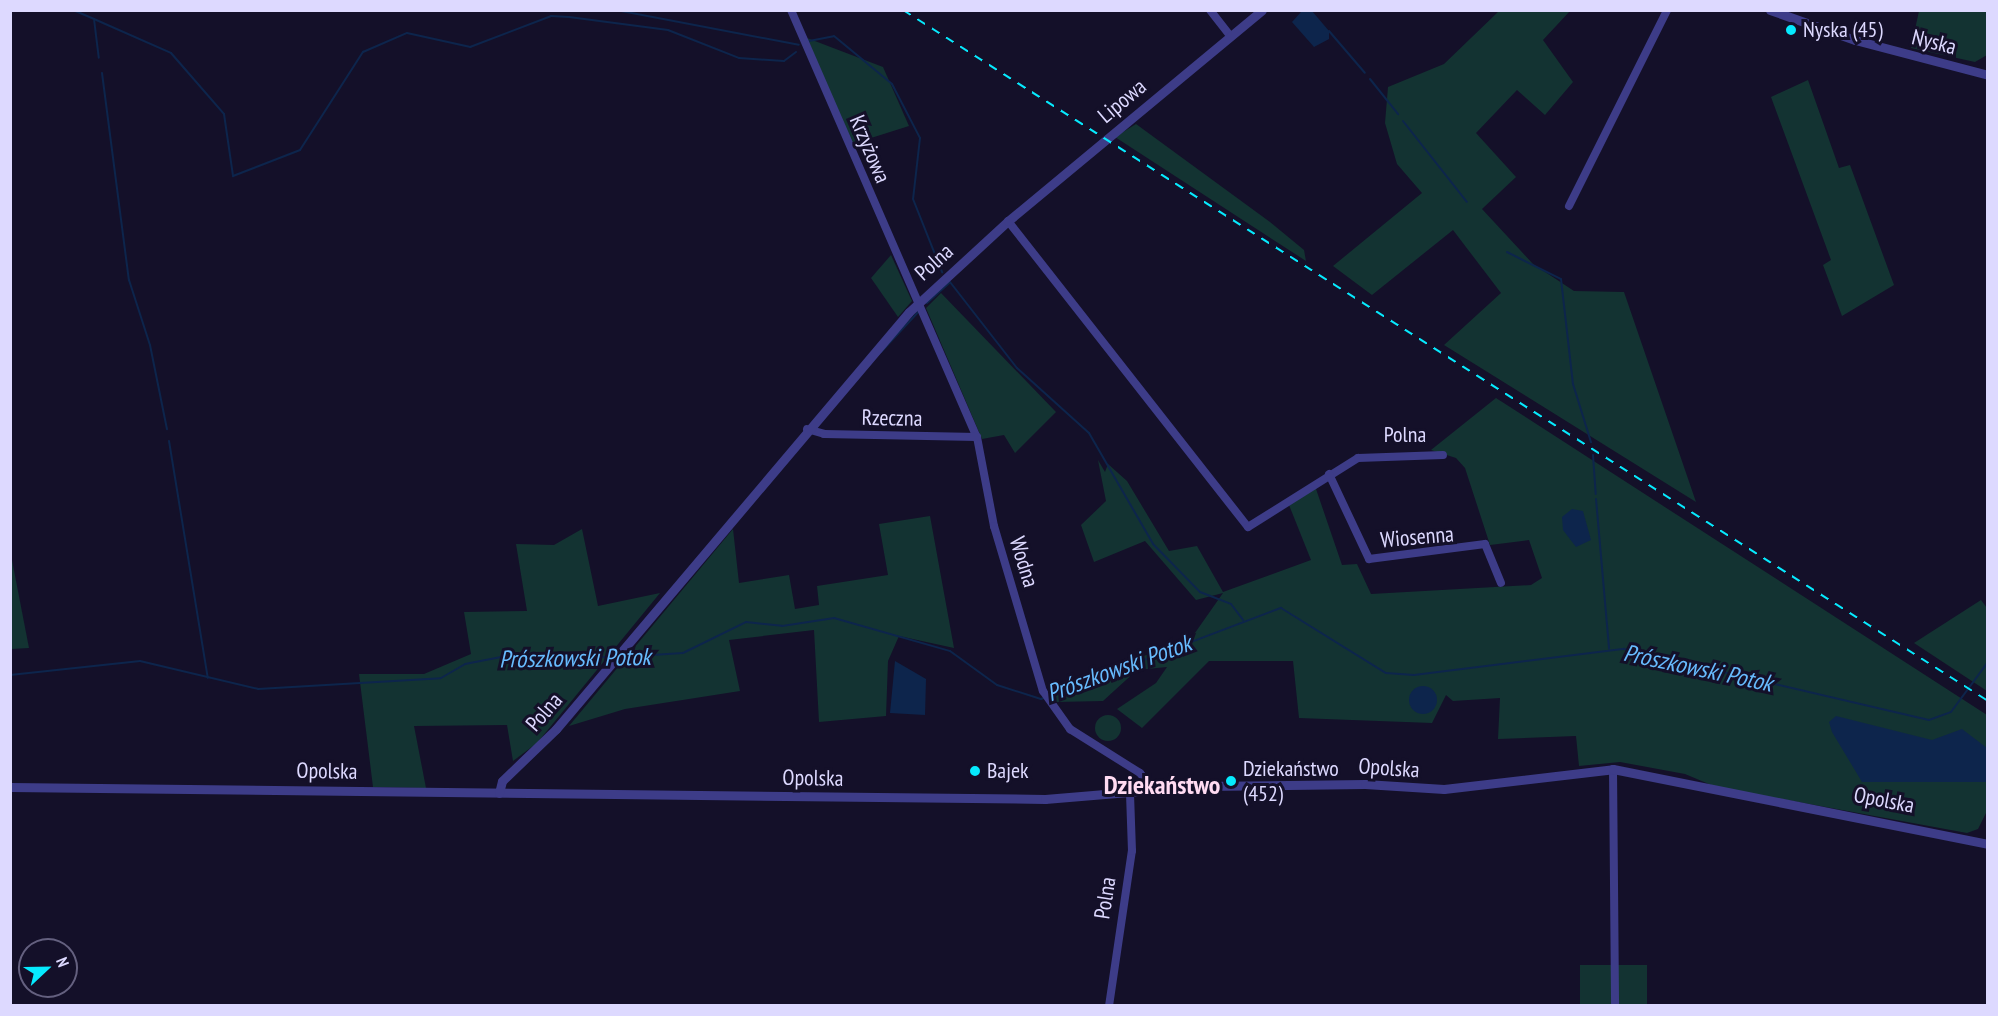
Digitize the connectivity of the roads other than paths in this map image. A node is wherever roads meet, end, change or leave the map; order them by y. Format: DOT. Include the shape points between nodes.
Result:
graph roads {
  1 [pos="791,10"];
  2 [pos="1210,10"];
  3 [pos="1262,10"];
  4 [pos="1667,10"];
  5 [pos="1770,10"];
  6 [pos="1231,37"];
  7 [pos="1988,75"];
  8 [pos="1569,206"];
  9 [pos="1008,221"];
  10 [pos="919,302"];
  11 [pos="807,429"];
  12 [pos="977,437"];
  13 [pos="1443,455"];
  14 [pos="1329,474"];
  15 [pos="1501,583"];
  16 [pos="1613,769"];
  17 [pos="10,786"];
  18 [pos="1154,790"];
  19 [pos="499,793"];
  20 [pos="1130,795"];
  21 [pos="1988,844"];
  22 [pos="1108,1005"];
  23 [pos="1615,1005"];
  1 -- 10 [label="street, Krzyżowa"];
  2 -- 6 [label="street"];
  3 -- 6 [label="street, Lipowa"];
  4 -- 8 [label="street"];
  5 -- 7 [label="street, Nyska" via="1855,40"];
  6 -- 9 [label="street, Lipowa"];
  9 -- 10 [label="street, Polna"];
  9 -- 14 [label="street, Polna" via="1248,527"];
  10 -- 11 [label="street, Polna"];
  10 -- 12 [label="street, Wodna"];
  11 -- 12 [label="street, Rzeczna" via="824,434"];
  11 -- 19 [label="street, Polna" via="534,753 502,781"];
  12 -- 18 [label="street, Wodna" via="994,526 1050,704 1070,729 1140,773"];
  13 -- 14 [label="street, Polna" via="1368,456"];
  14 -- 15 [label="street, Wiosenna" via="1368,559 1485,544"];
  16 -- 18 [label="street, Opolska" via="1444,789 1365,784"];
  16 -- 21 [label="street, Opolska" via="1936,830"];
  16 -- 23 [label="street"];
  17 -- 19 [label="street, Opolska"];
  18 -- 20 [label="street, Opolska"];
  19 -- 20 [label="street, Opolska" via="959,800"];
  20 -- 22 [label="street, Polna" via="1132,851"];
}
